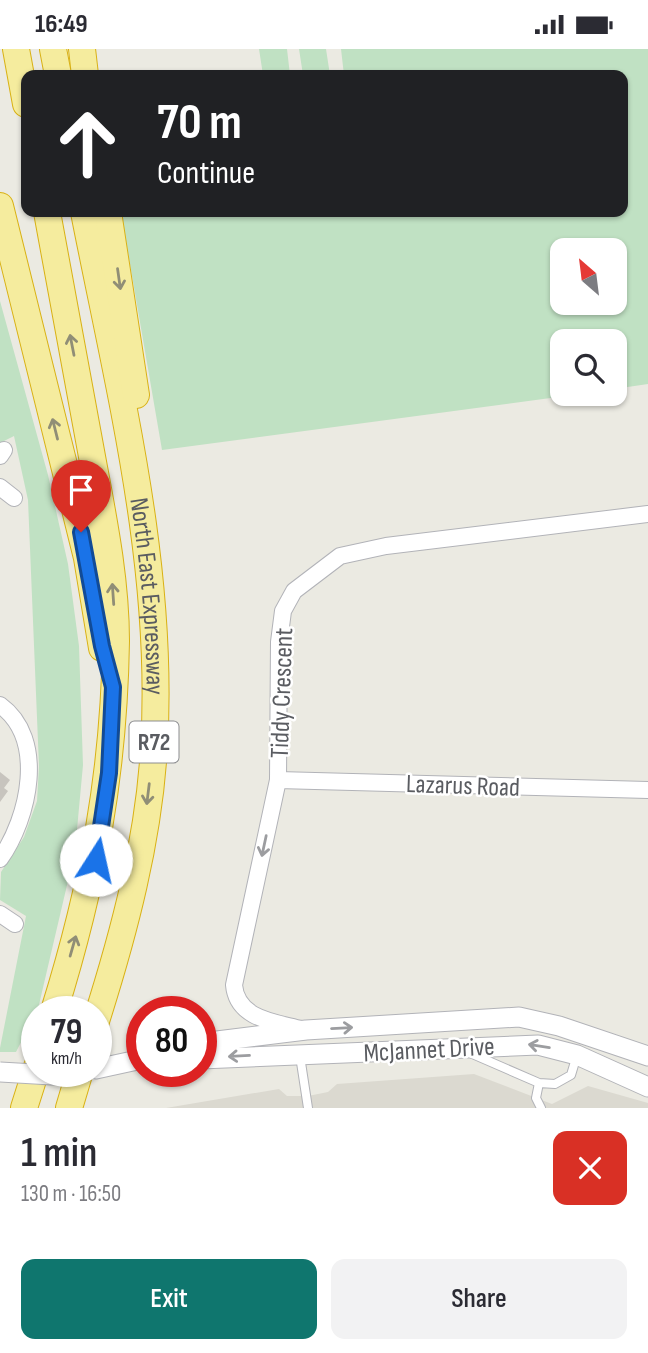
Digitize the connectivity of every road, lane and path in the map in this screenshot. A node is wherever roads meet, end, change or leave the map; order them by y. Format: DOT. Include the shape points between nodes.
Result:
graph roads {
  1 [pos="16,49"];
  2 [pos="53,49"];
  3 [pos="82,49"];
  4 [pos="57,70"];
  5 [pos="84,70"];
  6 [pos="21,76"];
  7 [pos="0,207"];
  8 [pos="48,217"];
  9 [pos="85,217"];
  10 [pos="109,217"];
  11 [pos="131,458"];
  12 [pos="0,487"];
  13 [pos="15,498"];
  14 [pos="648,514"];
  15 [pos="113,687"];
  16 [pos="0,705"];
  17 [pos="278,780"];
  18 [pos="648,790"];
  19 [pos="0,859"];
  20 [pos="0,913"];
  21 [pos="15,924"];
  22 [pos="58,996"];
  23 [pos="102,996"];
  24 [pos="306,1030"];
  25 [pos="578,1032"];
  26 [pos="248,1037"];
  27 [pos="217,1041"];
  28 [pos="461,1049"];
  29 [pos="577,1055"];
  30 [pos="300,1056"];
  31 [pos="648,1056"];
  32 [pos="217,1059"];
  33 [pos="0,1072"];
  34 [pos="21,1073"];
  35 [pos="538,1083"];
  36 [pos="31,1087"];
  37 [pos="75,1087"];
  38 [pos="648,1087"];
  39 [pos="24,1108"];
  40 [pos="69,1108"];
  41 [pos="308,1108"];
  42 [pos="541,1108"];
  1 -- 6 [label="highway"];
  2 -- 4 [label="highway"];
  3 -- 5 [label="highway"];
  15 -- 7 [label="highway, one-way" via="87,558"];
  15 -- 8 [label="highway, North East Expressway / R72, one-way" via="113,586"];
  9 -- 11 [label="highway, North East Expressway / R72"];
  10 -- 11 [label="highway, one-way" via="140,420"];
  11 -- 23 [label="highway, North East Expressway / R72, one-way" via="150,588 154,747 143,836"];
  12 -- 13 [label="street"];
  14 -- 17 [label="street, Tiddy Crescent" via="386,546 340,556 314,573 294,591 283,611"];
  22 -- 15 [label="highway, North East Expressway / R72, one-way" via="96,860 109,773"];
  16 -- 19 [label="street" via="19,723 28,765 23,817"];
  17 -- 18 [label="street, Lazarus Road"];
  17 -- 24 [label="street, Tiddy Crescent, one-way" via="235,996 243,1009 256,1016"];
  20 -- 21 [label="street"];
  24 -- 25 [label="street, McJannet Drive, one-way" via="519,1017"];
  24 -- 26 [label="street, McJannet Drive"];
  25 -- 29 [label="street"];
  25 -- 31 [label="street, McJannet Drive"];
  26 -- 27 [label="street, McJannet Drive"];
  26 -- 30 [label="street" via="289,1045"];
  29 -- 28 [label="street, McJannet Drive, one-way" via="538,1045"];
  28 -- 30 [label="street, McJannet Drive"];
  28 -- 35 [label="lane"];
  29 -- 35 [label="lane" via="571,1075 555,1084"];
  29 -- 38 [label="street, McJannet Drive"];
  30 -- 32 [label="street, McJannet Drive, one-way"];
  30 -- 41 [label="lane"];
  33 -- 34 [label="street, bridge"];
  35 -- 42 [label="lane" via="536,1098"];
  36 -- 39 [label="highway"];
  37 -- 40 [label="highway"];
}
